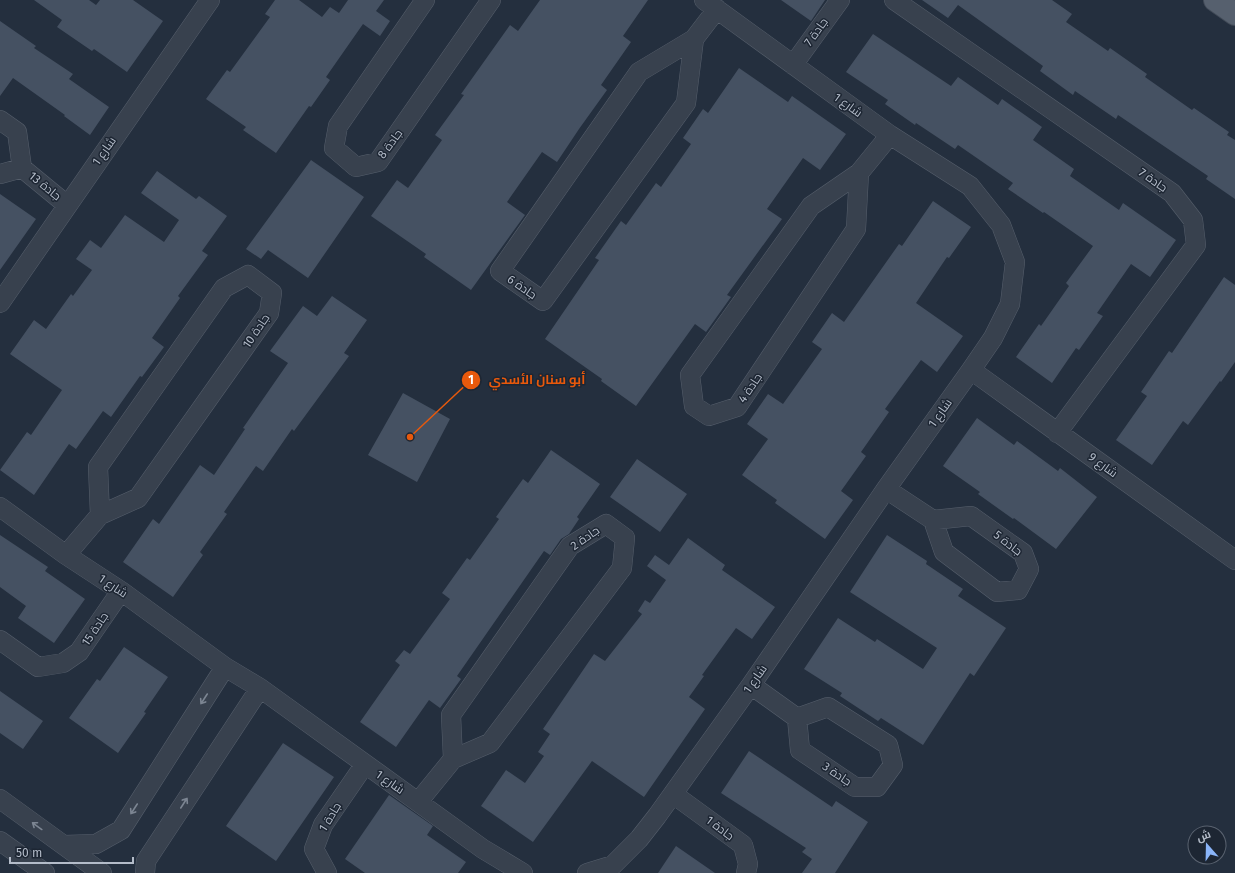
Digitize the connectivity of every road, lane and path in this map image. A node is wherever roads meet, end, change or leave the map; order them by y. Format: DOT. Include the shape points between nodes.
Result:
graph roads {
  1 [pos="425,0"];
  2 [pos="491,0"];
  3 [pos="840,0"];
  4 [pos="894,0"];
  5 [pos="1215,0"];
  6 [pos="207,1"];
  7 [pos="710,4"];
  8 [pos="1235,14"];
  9 [pos="694,39"];
  10 [pos="793,65"];
  11 [pos="0,120"];
  12 [pos="890,135"];
  13 [pos="22,168"];
  14 [pos="859,173"];
  15 [pos="0,174"];
  16 [pos="67,205"];
  17 [pos="0,303"];
  18 [pos="971,370"];
  19 [pos="1058,433"];
  20 [pos="886,489"];
  21 [pos="0,507"];
  22 [pos="100,515"];
  23 [pos="932,520"];
  24 [pos="66,555"];
  25 [pos="1235,560"];
  26 [pos="121,591"];
  27 [pos="0,640"];
  28 [pos="225,667"];
  29 [pos="751,685"];
  30 [pos="260,688"];
  31 [pos="797,718"];
  32 [pos="453,759"];
  33 [pos="365,764"];
  34 [pos="673,794"];
  35 [pos="0,800"];
  36 [pos="418,802"];
  37 [pos="0,841"];
  38 [pos="64,845"];
  39 [pos="39,871"];
  40 [pos="102,873"];
  41 [pos="145,873"];
  42 [pos="327,873"];
  43 [pos="523,873"];
  44 [pos="587,873"];
  45 [pos="746,873"];
  1 -- 2 [label="street, جادة 8" via="338,126 334,148 356,167 378,162"];
  3 -- 10 [label="street, جادة 7"];
  4 -- 19 [label="street, جادة 7" via="1172,193 1194,220 1196,245"];
  5 -- 8 [label="main road"];
  6 -- 16 [label="street, شارع 1"];
  7 -- 9 [label="street, جادة 6"];
  7 -- 10 [label="street, شارع 1"];
  9 -- 9 [label="street, جادة 6" via="639,72 500,271 542,301 686,103"];
  10 -- 12 [label="street, شارع 1"];
  11 -- 13 [label="street, جادة 13" via="17,132"];
  12 -- 14 [label="street, جادة 4"];
  12 -- 18 [label="street, شارع 1" via="970,186 1001,225 1015,262 1010,304 993,338"];
  13 -- 15 [label="street, جادة 13"];
  13 -- 16 [label="street, جادة 13"];
  14 -- 14 [label="street, جادة 4" via="811,206 690,375 694,406 709,416 737,407 856,230"];
  16 -- 17 [label="street, شارع 1"];
  18 -- 19 [label="street, شارع 9"];
  18 -- 20 [label="street, شارع 1"];
  19 -- 25 [label="street, شارع 9"];
  20 -- 23 [label="street"];
  20 -- 29 [label="street, شارع 1"];
  21 -- 24 [label="street, شارع 1"];
  22 -- 22 [label="street, جادة 10" via="98,467 224,288 248,275 272,293 269,314 138,498"];
  22 -- 24 [label="street, جادة 10"];
  23 -- 23 [label="street, جادة 5" via="971,516 1023,553 1029,570 1018,590 997,592 944,552"];
  24 -- 26 [label="street, شارع 1"];
  26 -- 27 [label="street, جادة 15" via="79,652 63,663 38,667"];
  26 -- 28 [label="street, شارع 1"];
  28 -- 30 [label="street, شارع 1"];
  28 -- 38 [label="street, one-way" via="121,830 96,844"];
  29 -- 31 [label="street"];
  29 -- 34 [label="street, شارع 1"];
  30 -- 33 [label="street, شارع 1"];
  41 -- 30 [label="street, one-way" via="146,861"];
  31 -- 31 [label="street, جادة 3" via="828,707 888,744 893,764 877,787 855,787 800,750"];
  32 -- 32 [label="street, جادة 2" via="451,715 570,546 606,524 625,538 622,568 490,743"];
  32 -- 36 [label="street, جادة 2"];
  33 -- 36 [label="street, شارع 1"];
  33 -- 42 [label="street, جادة 1" via="322,825 314,849"];
  34 -- 44 [label="street, شارع 1" via="639,839 613,865"];
  34 -- 45 [label="street, جادة 1" via="743,845 748,864"];
  38 -- 35 [label="street, one-way"];
  36 -- 43 [label="street, شارع 1" via="483,849"];
  37 -- 39 [label="street"];
  38 -- 40 [label="street"];
}
